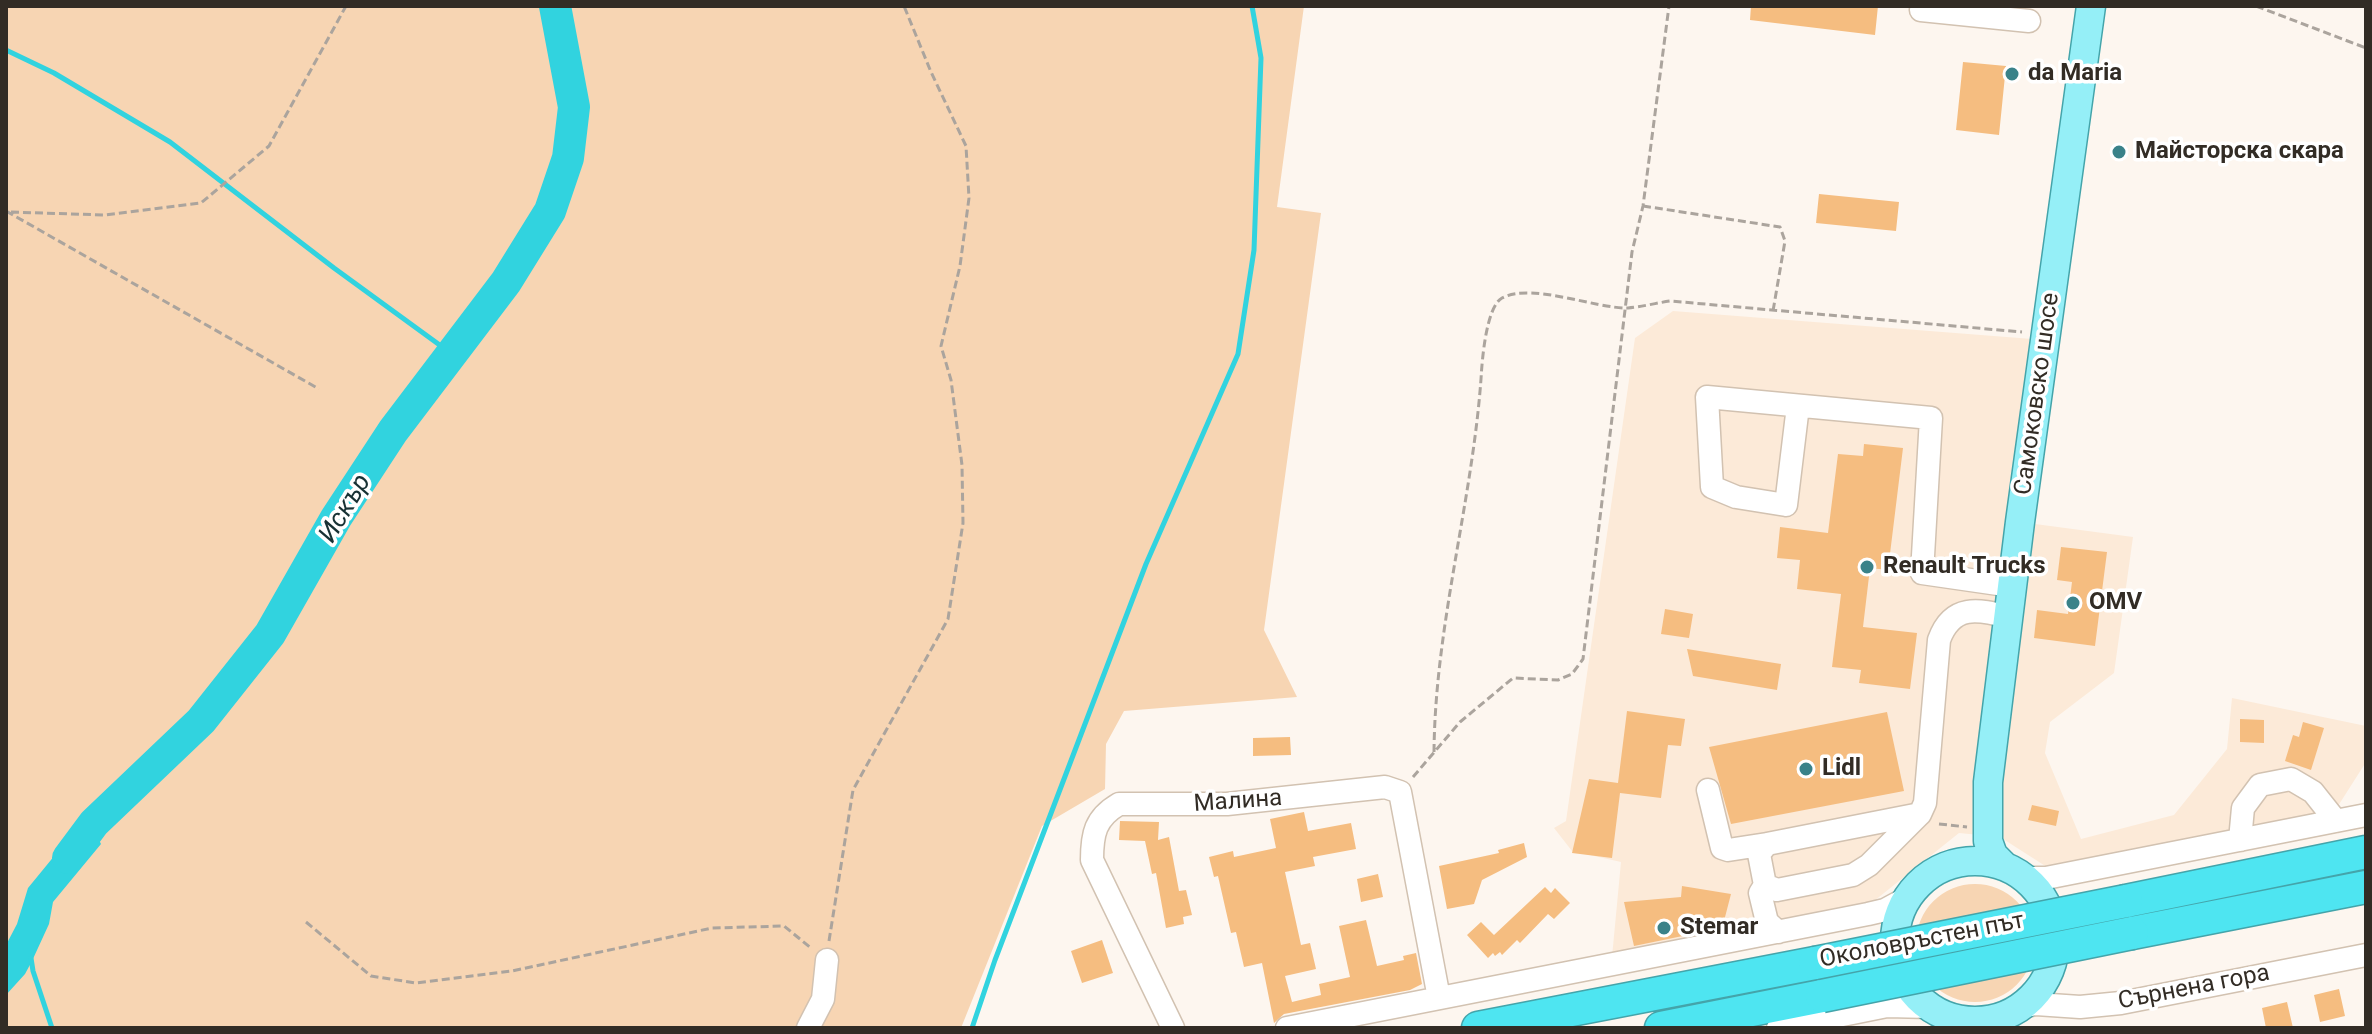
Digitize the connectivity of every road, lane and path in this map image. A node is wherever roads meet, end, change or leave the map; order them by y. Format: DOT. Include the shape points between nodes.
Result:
graph roads {
  1 [pos="346,6"];
  2 [pos="904,6"];
  3 [pos="1669,6"];
  4 [pos="2091,6"];
  5 [pos="2256,6"];
  6 [pos="1921,10"];
  7 [pos="2002,12"];
  8 [pos="2029,21"];
  9 [pos="2366,48"];
  10 [pos="1643,206"];
  11 [pos="8,212"];
  12 [pos="1625,308"];
  13 [pos="1773,311"];
  14 [pos="2046,334"];
  15 [pos="319,389"];
  16 [pos="1798,406"];
  17 [pos="2012,586"];
  18 [pos="2008,617"];
  19 [pos="1434,752"];
  20 [pos="1988,782"];
  21 [pos="1708,790"];
  22 [pos="1400,792"];
  23 [pos="1920,814"];
  24 [pos="2366,815"];
  25 [pos="2336,821"];
  26 [pos="1974,827"];
  27 [pos="2240,840"];
  28 [pos="1767,844"];
  29 [pos="2366,852"];
  30 [pos="1947,866"];
  31 [pos="2013,872"];
  32 [pos="1765,885"];
  33 [pos="2366,887"];
  34 [pos="1909,897"];
  35 [pos="306,922"];
  36 [pos="1778,932"];
  37 [pos="2366,955"];
  38 [pos="827,960"];
  39 [pos="1439,998"];
  40 [pos="2021,1007"];
  41 [pos="1939,1016"];
  42 [pos="1988,1023"];
  43 [pos="808,1028"];
  44 [pos="1173,1028"];
  45 [pos="1287,1028"];
  46 [pos="1478,1028"];
  47 [pos="1661,1028"];
  48 [pos="1778,1028"];
  1 -- 11 [label="path" via="269,146 201,203 104,215"];
  2 -- 38 [label="path" via="966,146 969,198 941,346 962,465 963,523 948,619 853,790"];
  3 -- 10 [label="path"];
  4 -- 14 [label="main road, Самоковско шосе"];
  5 -- 9 [label="path"];
  6 -- 7 [label="street"];
  7 -- 8 [label="street"];
  10 -- 12 [label="path"];
  10 -- 13 [label="path" via="1780,227 1785,241"];
  11 -- 15 [label="path"];
  12 -- 13 [label="path" via="1670,301"];
  12 -- 19 [label="path" via="1583,659 1572,674 1558,680 1513,678 1460,722"];
  12 -- 19 [label="path" via="1574,297 1517,294 1497,302 1487,329 1443,644"];
  13 -- 14 [label="path"];
  14 -- 17 [label="main road, Самоковско шосе"];
  16 -- 16 [label="street" via="1707,397 1712,487 1736,497 1786,505"];
  16 -- 17 [label="street" via="1931,418 1922,573"];
  17 -- 18 [label="main road, Самоковско шосе"];
  18 -- 20 [label="main road, Самоковско шосе"];
  18 -- 23 [label="street" via="1969,611 1942,631"];
  19 -- 22 [label="path"];
  20 -- 26 [label="main road"];
  20 -- 31 [label="main road" via="1988,841 1993,855"];
  21 -- 28 [label="street" via="1722,848"];
  22 -- 39 [label="street"];
  22 -- 44 [label="street, Малина" via="1385,787 1227,804 1119,804 1106,812 1092,838 1092,860"];
  23 -- 26 [label="path" via="1940,824"];
  23 -- 28 [label="street"];
  23 -- 32 [label="street" via="1853,875 1777,890"];
  24 -- 25 [label="street"];
  25 -- 27 [label="street"];
  25 -- 27 [label="street" via="2313,792 2291,779 2260,785 2243,808"];
  26 -- 30 [label="main road" via="1963,853"];
  27 -- 31 [label="street" via="2046,878"];
  28 -- 32 [label="street" via="1759,854"];
  29 -- 46 [label="highway, Околовръстен път, bridge"];
  30 -- 31 [label="main road" via="1983,860"];
  30 -- 34 [label="main road"];
  31 -- 40 [label="main road" via="2033,886 2050,913 2055,948 2042,985"];
  32 -- 36 [label="street" via="1760,893 1767,922"];
  33 -- 47 [label="highway, Околовръстен път, bridge"];
  34 -- 36 [label="street, Околовръстен път" via="1885,910"];
  34 -- 41 [label="main road" via="1898,922 1899,967"];
  35 -- 38 [label="path" via="371,976 416,983 512,971 712,928 784,926"];
  36 -- 39 [label="street, Околовръстен път"];
  37 -- 40 [label="street, Сърнена гора" via="2121,1003"];
  38 -- 43 [label="street" via="823,999"];
  39 -- 45 [label="street, Околовръстен път"];
  40 -- 42 [label="main road"];
  41 -- 42 [label="main road"];
  41 -- 48 [label="street" via="1887,1006"];
}
